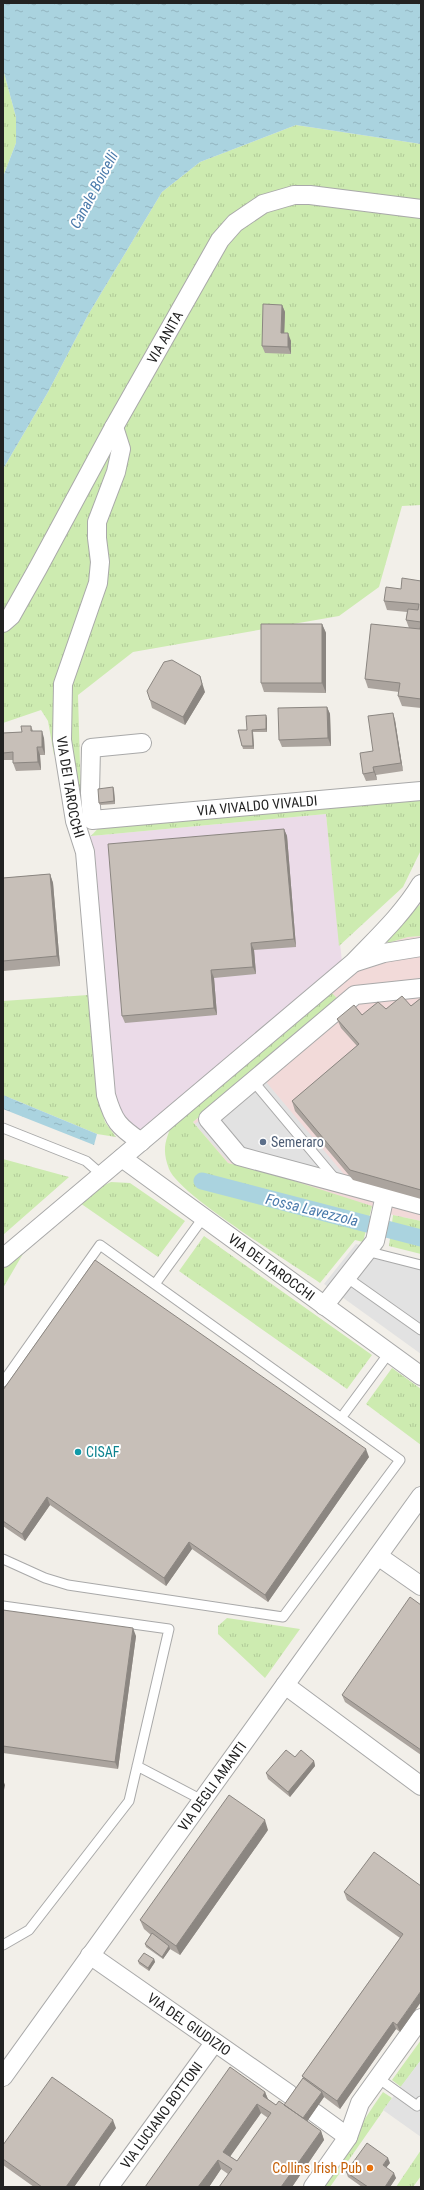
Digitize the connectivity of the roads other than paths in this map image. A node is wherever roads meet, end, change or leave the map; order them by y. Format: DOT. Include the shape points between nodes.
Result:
graph roads {
  1 [pos="421,208"];
  2 [pos="114,427"];
  3 [pos="3,624"];
  4 [pos="142,743"];
  5 [pos="421,791"];
  6 [pos="84,820"];
  7 [pos="419,891"];
  8 [pos="421,947"];
  9 [pos="353,963"];
  10 [pos="338,975"];
  11 [pos="421,988"];
  12 [pos="355,995"];
  13 [pos="253,1081"];
  14 [pos="3,1128"];
  15 [pos="140,1142"];
  16 [pos="122,1158"];
  17 [pos="102,1175"];
  18 [pos="338,1183"];
  19 [pos="385,1195"];
  20 [pos="421,1205"];
  21 [pos="203,1218"];
  22 [pos="370,1246"];
  23 [pos="3,1258"];
  24 [pos="421,1265"];
  25 [pos="346,1277"];
  26 [pos="155,1284"];
  27 [pos="324,1306"];
  28 [pos="421,1330"];
  29 [pos="389,1353"];
  30 [pos="421,1376"];
  31 [pos="3,1382"];
  32 [pos="341,1418"];
  33 [pos="421,1496"];
  34 [pos="378,1556"];
  35 [pos="3,1559"];
  36 [pos="421,1586"];
  37 [pos="3,1606"];
  38 [pos="285,1685"];
  39 [pos="137,1766"];
  40 [pos="421,1786"];
  41 [pos="202,1800"];
  42 [pos="3,1945"];
  43 [pos="90,1955"];
  44 [pos="421,2019"];
  45 [pos="214,2043"];
  46 [pos="3,2077"];
  47 [pos="378,2078"];
  48 [pos="289,2094"];
  49 [pos="421,2101"];
  50 [pos="315,2113"];
  51 [pos="348,2137"];
  52 [pos="109,2187"];
  53 [pos="313,2187"];
  1 -- 2 [label="street, VIA ANITA" via="294,195 279,198 251,211 227,229 220,240"];
  2 -- 3 [label="street, VIA ANITA" via="11,616"];
  2 -- 6 [label="street, VIA DEI TAROCCHI" via="121,449 116,472 97,522 100,562 98,583 63,684 62,740"];
  4 -- 6 [label="street" via="90,748 90,793"];
  5 -- 6 [label="street, VIA VIVALDO VIVALDI"];
  6 -- 15 [label="street, VIA DEI TAROCCHI" via="106,1094 111,1112 119,1126"];
  7 -- 9 [label="street"];
  8 -- 9 [label="street" via="384,953"];
  9 -- 10 [label="street"];
  10 -- 12 [label="street"];
  10 -- 15 [label="street"];
  11 -- 12 [label="street"];
  12 -- 13 [label="street"];
  13 -- 18 [label="lane"];
  13 -- 18 [label="street" via="208,1119 239,1156"];
  14 -- 17 [label="lane" via="86,1161"];
  15 -- 16 [label="street"];
  16 -- 17 [label="street"];
  16 -- 21 [label="street, VIA DEI TAROCCHI"];
  17 -- 23 [label="street"];
  18 -- 19 [label="street"];
  19 -- 20 [label="street"];
  19 -- 22 [label="street"];
  21 -- 26 [label="lane"];
  21 -- 27 [label="street, VIA DEI TAROCCHI"];
  22 -- 24 [label="lane"];
  22 -- 25 [label="street"];
  25 -- 27 [label="street"];
  25 -- 28 [label="lane"];
  26 -- 31 [label="lane" via="100,1245"];
  26 -- 32 [label="lane"];
  27 -- 29 [label="street, VIA DEI TAROCCHI"];
  29 -- 30 [label="street, VIA DEI TAROCCHI"];
  29 -- 32 [label="lane"];
  32 -- 35 [label="lane" via="400,1460 283,1617 68,1585 45,1578"];
  33 -- 34 [label="street, VIA DEGLI AMANTI"];
  34 -- 36 [label="street"];
  34 -- 38 [label="street, VIA DEGLI AMANTI"];
  37 -- 39 [label="lane" via="169,1629"];
  38 -- 40 [label="street"];
  38 -- 41 [label="street, VIA DEGLI AMANTI"];
  39 -- 41 [label="lane"];
  39 -- 42 [label="lane" via="129,1801 29,1930"];
  41 -- 43 [label="street, VIA DEGLI AMANTI"];
  43 -- 45 [label="street, VIA DEL GIUDIZIO"];
  43 -- 46 [label="street, VIA DEGLI AMANTI"];
  44 -- 47 [label="street"];
  45 -- 48 [label="street, VIA DEL GIUDIZIO"];
  45 -- 52 [label="street, VIA LUCIANO BOTTONI"];
  47 -- 49 [label="lane" via="417,2106"];
  47 -- 51 [label="street" via="360,2103"];
  50 -- 51 [label="street"];
  51 -- 53 [label="street"];
}
